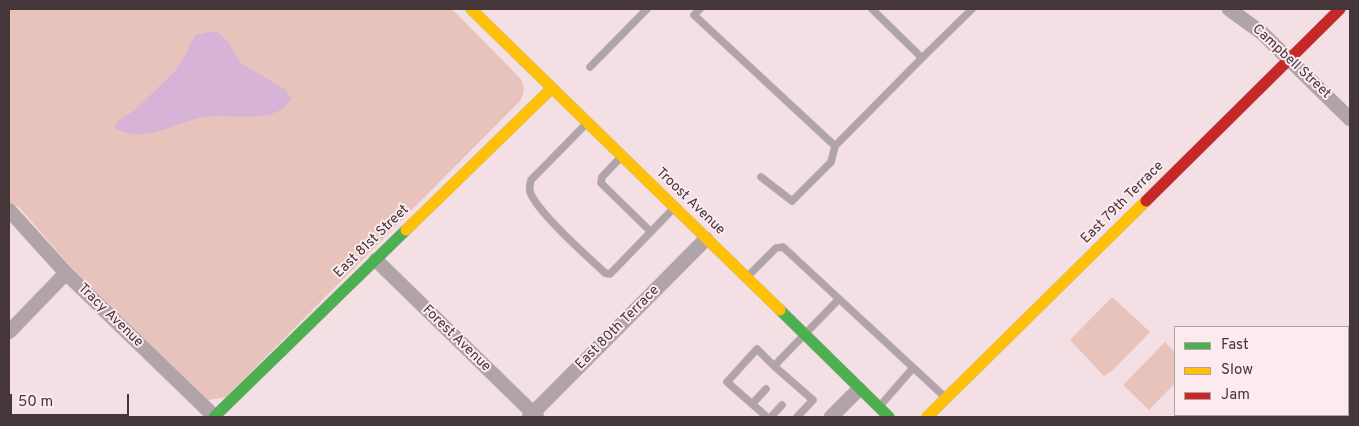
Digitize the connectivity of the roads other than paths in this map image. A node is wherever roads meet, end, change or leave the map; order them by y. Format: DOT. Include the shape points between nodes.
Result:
graph roads {
  1 [pos="471,9"];
  2 [pos="647,9"];
  3 [pos="700,9"];
  4 [pos="872,9"];
  5 [pos="972,9"];
  6 [pos="1229,9"];
  7 [pos="1340,9"];
  8 [pos="922,58"];
  9 [pos="1289,60"];
  10 [pos="590,67"];
  11 [pos="552,88"];
  12 [pos="1350,119"];
  13 [pos="587,123"];
  14 [pos="835,146"];
  15 [pos="622,156"];
  16 [pos="761,177"];
  17 [pos="674,208"];
  18 [pos="9,210"];
  19 [pos="651,232"];
  20 [pos="706,239"];
  21 [pos="376,260"];
  22 [pos="66,273"];
  23 [pos="746,278"];
  24 [pos="839,300"];
  25 [pos="9,332"];
  26 [pos="804,335"];
  27 [pos="774,366"];
  28 [pos="913,368"];
  29 [pos="766,389"];
  30 [pos="859,389"];
  31 [pos="946,398"];
  32 [pos="752,404"];
  33 [pos="782,405"];
  34 [pos="879,408"];
  35 [pos="533,416"];
  36 [pos="214,417"];
  37 [pos="769,417"];
  38 [pos="797,417"];
  39 [pos="831,417"];
  40 [pos="889,417"];
  41 [pos="927,417"];
  1 -- 11 [label="street, Troost Avenue"];
  2 -- 10 [label="lane"];
  3 -- 14 [label="lane" via="694,15"];
  4 -- 8 [label="lane"];
  5 -- 8 [label="lane"];
  6 -- 9 [label="street, Campbell Street" via="1262,33"];
  7 -- 9 [label="street, East 79th Terrace"];
  8 -- 14 [label="lane"];
  9 -- 12 [label="street, Campbell Street"];
  9 -- 31 [label="street, East 79th Terrace"];
  11 -- 13 [label="street, Troost Avenue"];
  11 -- 21 [label="street, East 81st Street"];
  13 -- 15 [label="street, Troost Avenue"];
  13 -- 19 [label="lane" via="530,180 529,190 537,205 605,274 610,274"];
  14 -- 16 [label="lane" via="831,162 792,201"];
  15 -- 17 [label="street, Troost Avenue"];
  15 -- 19 [label="lane" via="602,177 601,183"];
  17 -- 19 [label="lane"];
  17 -- 20 [label="street, Troost Avenue"];
  18 -- 22 [label="street, Tracy Avenue"];
  20 -- 23 [label="street, Troost Avenue"];
  20 -- 35 [label="street, East 80th Terrace"];
  21 -- 35 [label="street, Forest Avenue"];
  21 -- 36 [label="street, East 81st Street"];
  22 -- 25 [label="street"];
  22 -- 36 [label="street, Tracy Avenue"];
  23 -- 24 [label="lane" via="776,248 783,247"];
  23 -- 26 [label="street, Troost Avenue"];
  24 -- 26 [label="lane"];
  24 -- 28 [label="lane"];
  26 -- 27 [label="lane"];
  26 -- 30 [label="street, Troost Avenue"];
  27 -- 32 [label="lane" via="757,349 727,382"];
  27 -- 38 [label="lane" via="795,389 813,400"];
  28 -- 31 [label="lane"];
  28 -- 34 [label="lane"];
  29 -- 32 [label="lane"];
  30 -- 34 [label="street, Troost Avenue"];
  30 -- 39 [label="street"];
  31 -- 41 [label="street, East 79th Terrace"];
  32 -- 37 [label="lane"];
  33 -- 37 [label="lane"];
  34 -- 40 [label="street, Troost Avenue"];
}
